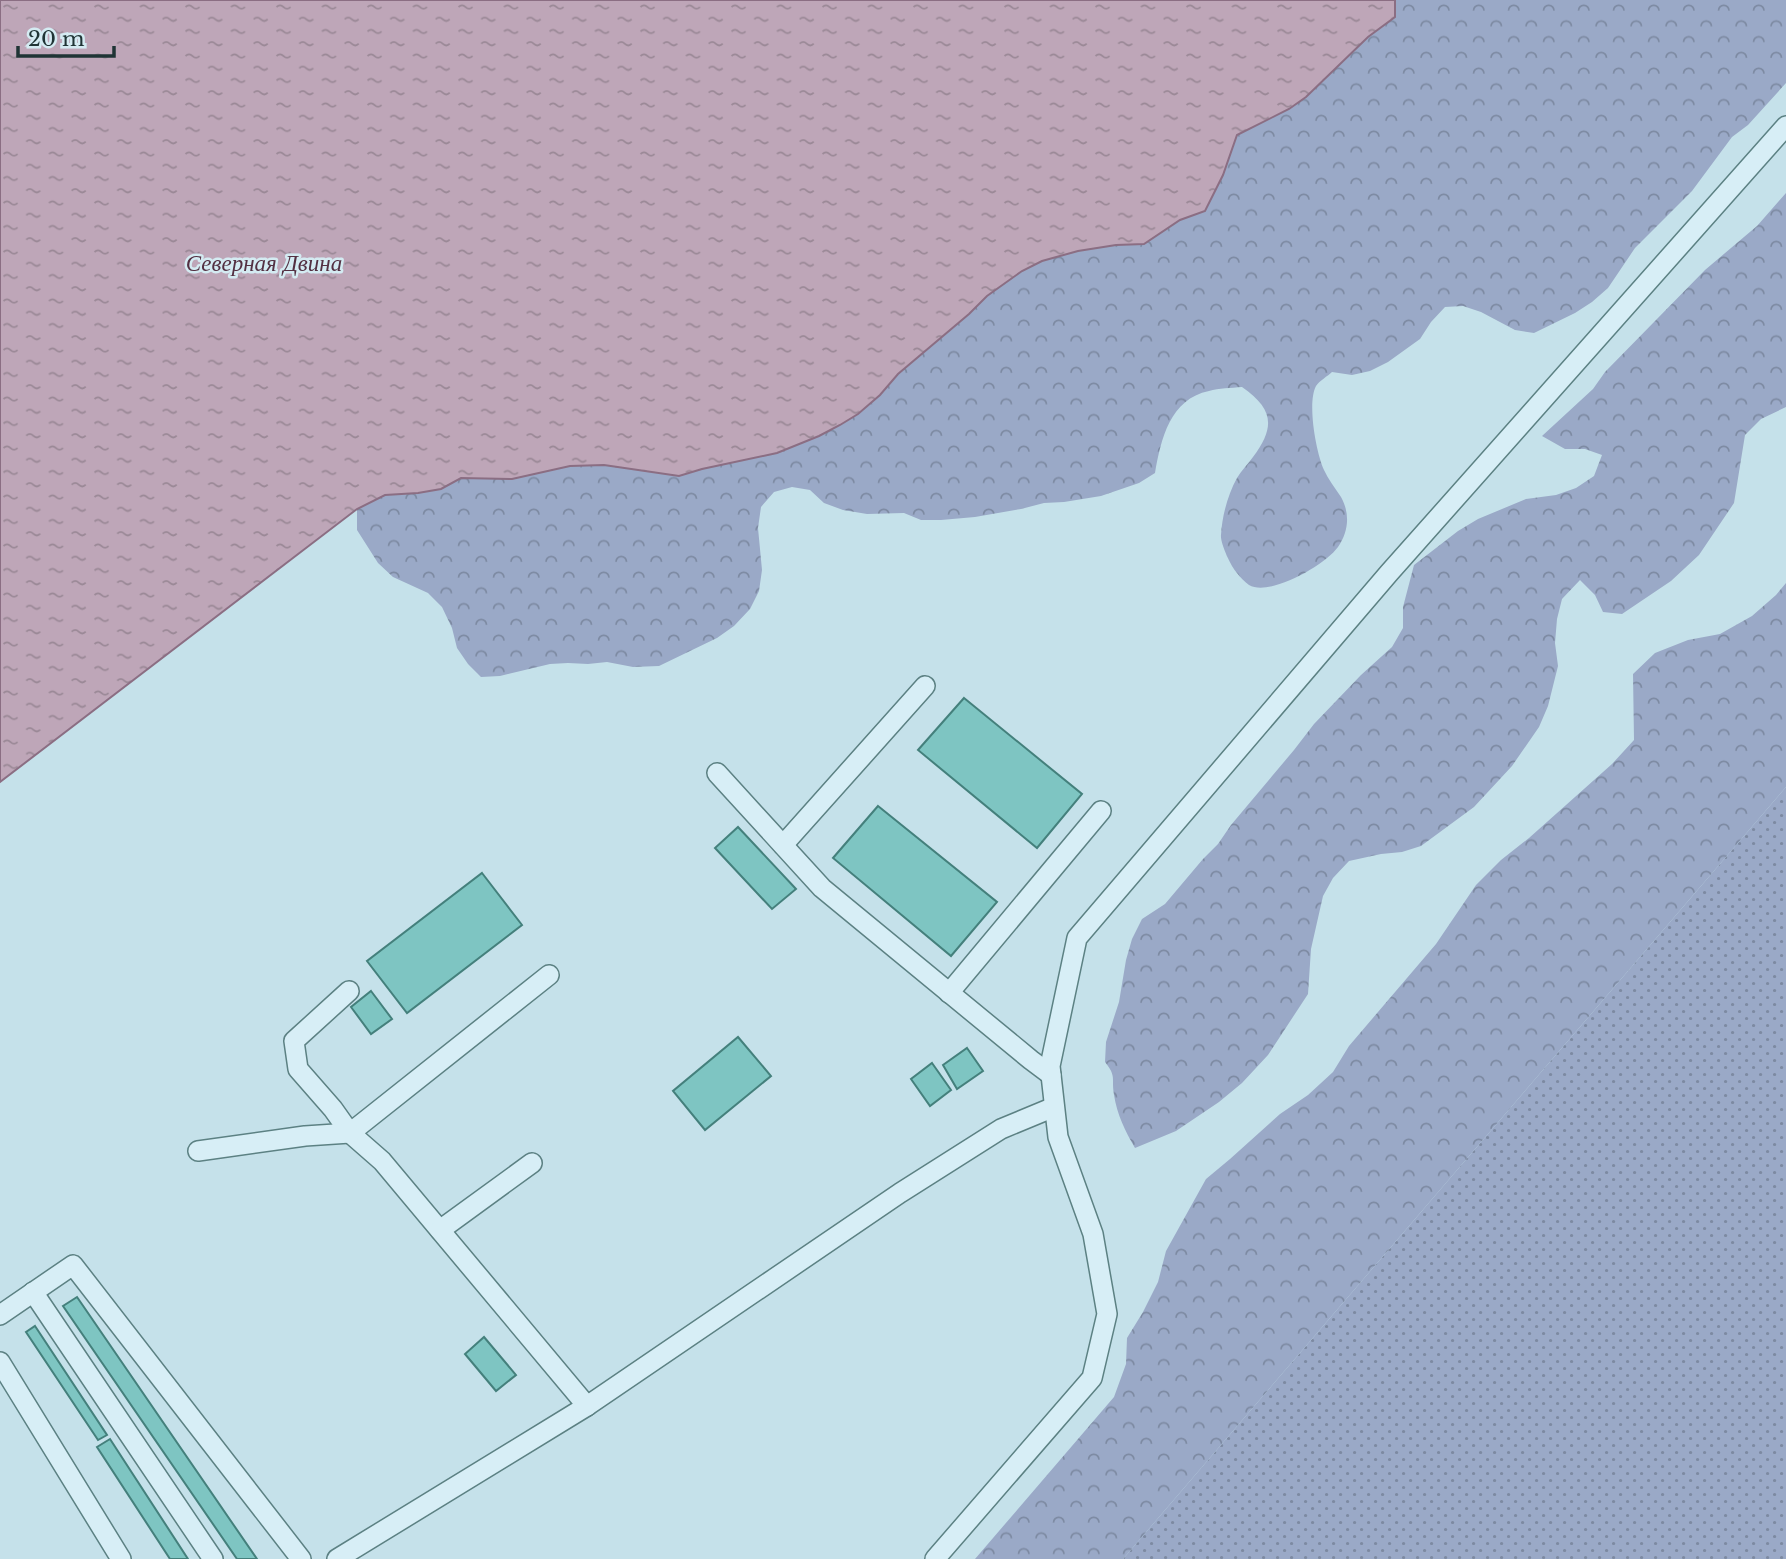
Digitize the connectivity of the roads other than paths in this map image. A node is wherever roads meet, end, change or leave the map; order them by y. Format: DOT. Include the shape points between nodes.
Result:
graph roads {
  1 [pos="1786,126"];
  2 [pos="925,687"];
  3 [pos="717,773"];
  4 [pos="1101,811"];
  5 [pos="783,845"];
  6 [pos="549,975"];
  7 [pos="349,991"];
  8 [pos="949,993"];
  9 [pos="1051,1075"];
  10 [pos="1054,1107"];
  11 [pos="350,1133"];
  12 [pos="198,1151"];
  13 [pos="532,1163"];
  14 [pos="440,1230"];
  15 [pos="33,1292"];
  16 [pos="0,1315"];
  17 [pos="0,1362"];
  18 [pos="587,1406"];
  19 [pos="121,1559"];
  20 [pos="213,1559"];
  21 [pos="301,1559"];
  22 [pos="337,1559"];
  23 [pos="935,1559"];
  1 -- 9 [label="lane" via="1389,573 1077,938"];
  2 -- 5 [label="lane"];
  3 -- 5 [label="lane"];
  4 -- 8 [label="lane"];
  5 -- 8 [label="lane" via="822,888"];
  6 -- 11 [label="lane"];
  7 -- 11 [label="lane" via="294,1041 298,1069"];
  8 -- 9 [label="lane"];
  9 -- 10 [label="lane"];
  10 -- 18 [label="lane" via="1001,1129 922,1179"];
  10 -- 23 [label="lane" via="1058,1137 1093,1234 1107,1314 1092,1378"];
  11 -- 12 [label="lane"];
  11 -- 14 [label="lane" via="382,1161"];
  13 -- 14 [label="lane"];
  14 -- 18 [label="lane"];
  15 -- 16 [label="lane"];
  15 -- 20 [label="lane"];
  15 -- 21 [label="lane" via="73,1265"];
  17 -- 19 [label="lane"];
  18 -- 22 [label="lane"];
}
